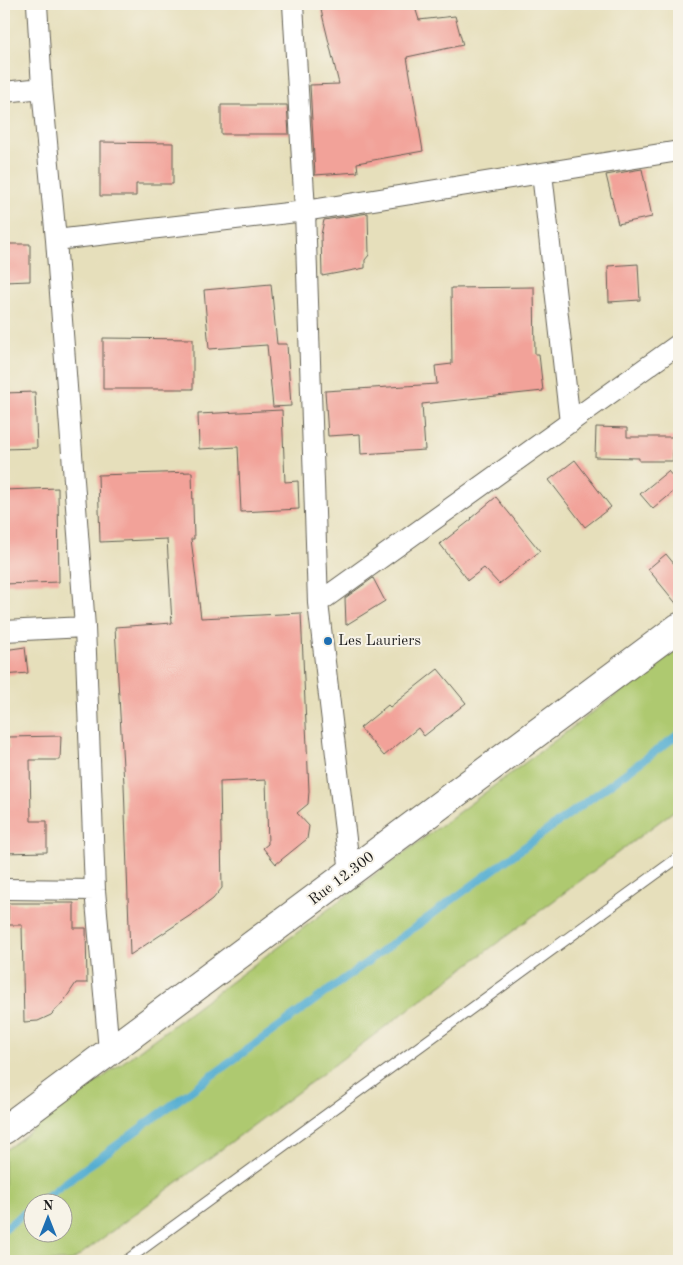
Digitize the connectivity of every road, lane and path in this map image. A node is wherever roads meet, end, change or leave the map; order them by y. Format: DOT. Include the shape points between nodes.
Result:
graph roads {
  1 [pos="37,4"];
  2 [pos="293,4"];
  3 [pos="42,88"];
  4 [pos="4,92"];
  5 [pos="679,152"];
  6 [pos="542,173"];
  7 [pos="305,211"];
  8 [pos="56,240"];
  9 [pos="679,344"];
  10 [pos="570,423"];
  11 [pos="318,602"];
  12 [pos="85,627"];
  13 [pos="679,627"];
  14 [pos="4,631"];
  15 [pos="679,857"];
  16 [pos="350,873"];
  17 [pos="4,888"];
  18 [pos="95,890"];
  19 [pos="109,1051"];
  20 [pos="4,1130"];
  21 [pos="126,1261"];
  1 -- 3 [label="street"];
  2 -- 7 [label="street"];
  3 -- 4 [label="street"];
  3 -- 8 [label="street"];
  5 -- 6 [label="street"];
  6 -- 7 [label="street"];
  6 -- 10 [label="street"];
  7 -- 8 [label="street"];
  7 -- 11 [label="street"];
  8 -- 12 [label="street"];
  9 -- 10 [label="street"];
  10 -- 11 [label="street"];
  11 -- 16 [label="street"];
  12 -- 14 [label="street"];
  12 -- 18 [label="street"];
  13 -- 16 [label="street, Rue 12.300"];
  15 -- 21 [label="lane"];
  16 -- 19 [label="street, Rue 12.300"];
  17 -- 18 [label="street"];
  18 -- 19 [label="street"];
  19 -- 20 [label="street, Rue 12.300"];
}
